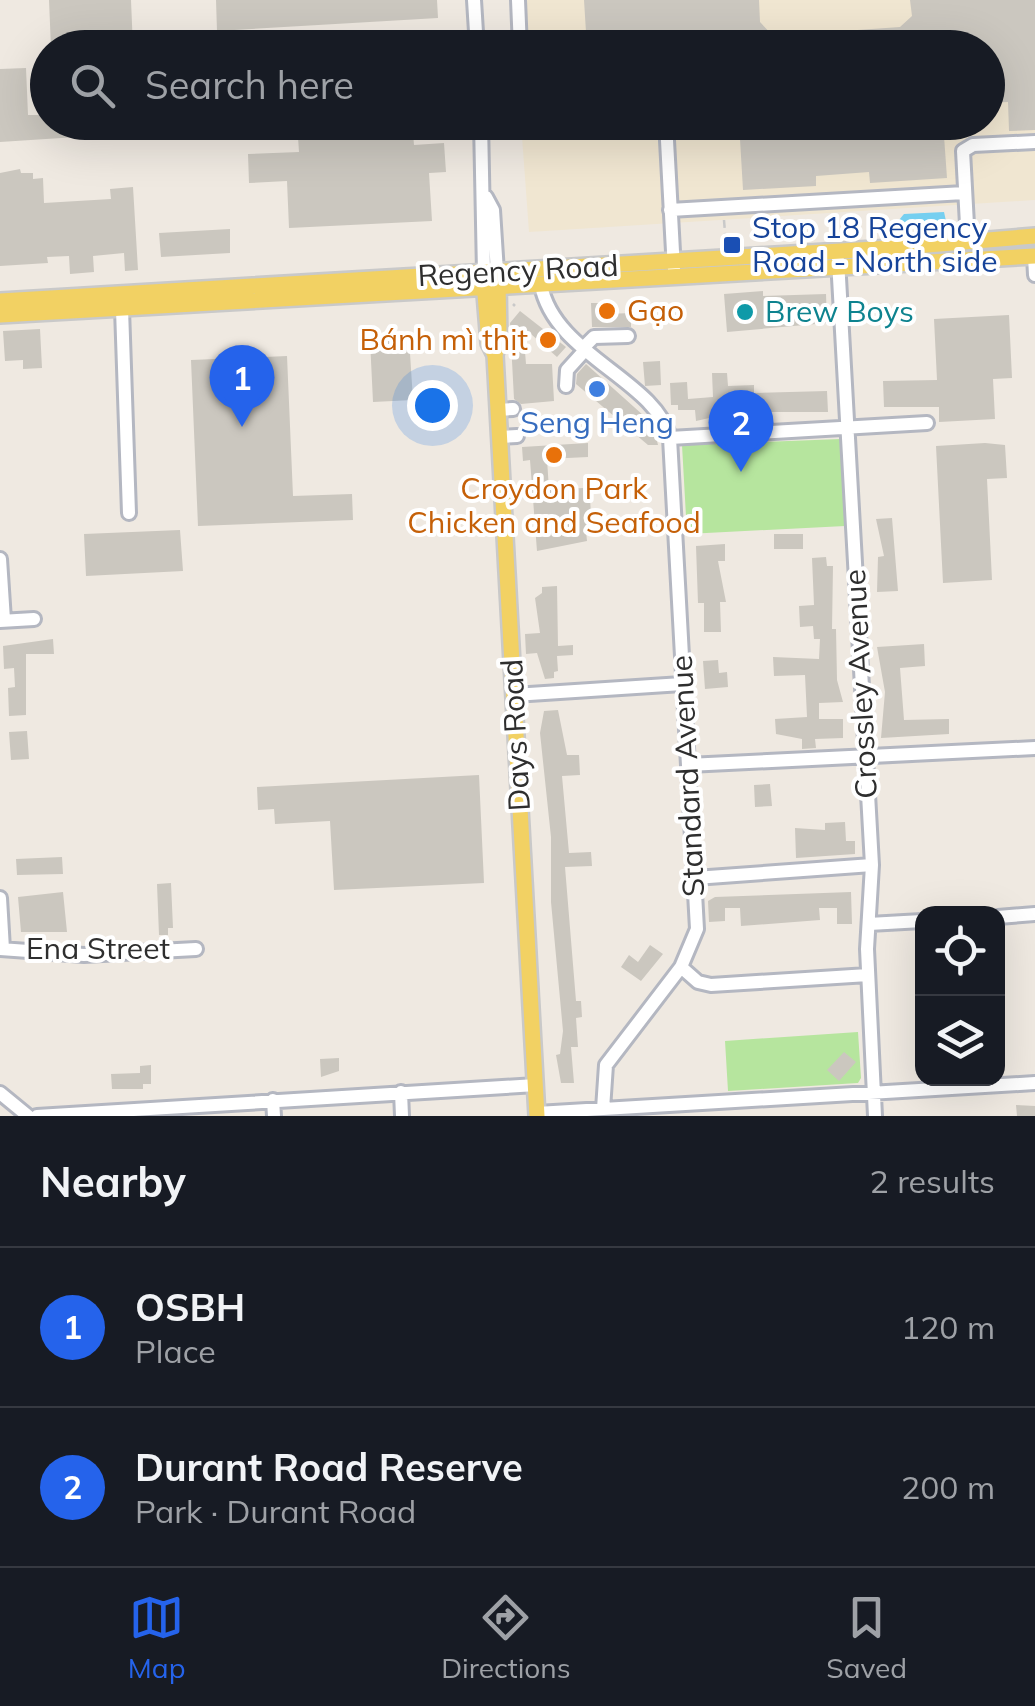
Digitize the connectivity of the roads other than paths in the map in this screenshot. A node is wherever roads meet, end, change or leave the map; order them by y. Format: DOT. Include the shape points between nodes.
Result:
graph roads {
  1 [pos="474,0"];
  2 [pos="518,0"];
  3 [pos="476,30"];
  4 [pos="519,30"];
  5 [pos="482,140"];
  6 [pos="667,140"];
  7 [pos="1035,142"];
  8 [pos="964,193"];
  9 [pos="670,210"];
  10 [pos="1035,236"];
  11 [pos="968,243"];
  12 [pos="1034,256"];
  13 [pos="838,260"];
  14 [pos="674,269"];
  15 [pos="1035,275"];
  16 [pos="491,280"];
  17 [pos="538,286"];
  18 [pos="0,301"];
  19 [pos="122,309"];
  20 [pos="0,315"];
  21 [pos="498,319"];
  22 [pos="628,336"];
  23 [pos="585,348"];
  24 [pos="495,355"];
  25 [pos="566,386"];
  26 [pos="927,423"];
  27 [pos="846,428"];
  28 [pos="517,436"];
  29 [pos="499,437"];
  30 [pos="670,438"];
  31 [pos="130,512"];
  32 [pos="0,558"];
  33 [pos="34,619"];
  34 [pos="2,621"];
  35 [pos="682,684"];
  36 [pos="514,695"];
  37 [pos="1035,748"];
  38 [pos="865,756"];
  39 [pos="688,764"];
  40 [pos="872,866"];
  41 [pos="695,878"];
  42 [pos="0,898"];
  43 [pos="1035,914"];
  44 [pos="1005,916"];
  45 [pos="915,921"];
  46 [pos="869,924"];
  47 [pos="2,949"];
  48 [pos="196,949"];
  49 [pos="681,967"];
  50 [pos="868,975"];
  51 [pos="1035,1083"];
  52 [pos="536,1085"];
  53 [pos="401,1092"];
  54 [pos="874,1092"];
  55 [pos="0,1093"];
  56 [pos="273,1100"];
  57 [pos="603,1109"];
  58 [pos="706,1110"];
  59 [pos="128,1112"];
  60 [pos="537,1114"];
  61 [pos="28,1116"];
  62 [pos="37,1116"];
  63 [pos="274,1116"];
  64 [pos="402,1116"];
  65 [pos="875,1116"];
  1 -- 3 [label="street"];
  2 -- 4 [label="street"];
  5 -- 16 [label="street, Days Road" via="481,209"];
  6 -- 9 [label="street"];
  7 -- 8 [label="street" via="967,147"];
  8 -- 9 [label="street"];
  8 -- 11 [label="street"];
  9 -- 14 [label="street"];
  10 -- 11 [label="main road, Regency Road"];
  11 -- 13 [label="main road, Regency Road"];
  12 -- 13 [label="main road, Regency Road"];
  12 -- 15 [label="street"];
  13 -- 14 [label="main road, Regency Road"];
  13 -- 27 [label="street, Crossley Avenue"];
  14 -- 16 [label="main road, Regency Road"];
  14 -- 17 [label="main road, Regency Road"];
  16 -- 17 [label="main road, Regency Road"];
  16 -- 18 [label="main road, Regency Road"];
  16 -- 19 [label="main road, Regency Road"];
  16 -- 21 [label="main road, Days Road"];
  16 -- 24 [label="main road, Days Road"];
  17 -- 21 [label="main road" via="514,295"];
  17 -- 23 [label="street" via="550,316"];
  19 -- 20 [label="main road, Regency Road"];
  19 -- 31 [label="street"];
  21 -- 24 [label="main road, Days Road"];
  22 -- 23 [label="street" via="594,338"];
  23 -- 25 [label="street" via="567,370"];
  23 -- 30 [label="street, Standard Avenue" via="660,416"];
  24 -- 29 [label="main road, Days Road" via="505,410"];
  26 -- 27 [label="street"];
  27 -- 30 [label="street"];
  27 -- 38 [label="street, Crossley Avenue"];
  28 -- 29 [label="street"];
  29 -- 36 [label="main road, Days Road"];
  30 -- 35 [label="street, Standard Avenue"];
  32 -- 34 [label="street"];
  33 -- 34 [label="street"];
  35 -- 36 [label="street"];
  35 -- 39 [label="street, Standard Avenue"];
  36 -- 52 [label="main road, Days Road"];
  37 -- 38 [label="street"];
  38 -- 39 [label="street"];
  38 -- 40 [label="street, Crossley Avenue"];
  39 -- 41 [label="street, Standard Avenue"];
  40 -- 41 [label="street"];
  40 -- 46 [label="street, Crossley Avenue"];
  41 -- 49 [label="street, Standard Avenue" via="697,929"];
  42 -- 47 [label="street"];
  43 -- 44 [label="street"];
  45 -- 46 [label="street"];
  46 -- 50 [label="street, Crossley Avenue"];
  47 -- 48 [label="street, Ena Street" via="84,955"];
  49 -- 50 [label="street" via="711,984"];
  49 -- 57 [label="street, Standard Avenue" via="606,1065"];
  50 -- 54 [label="street, Crossley Avenue"];
  51 -- 54 [label="street"];
  52 -- 53 [label="street"];
  52 -- 60 [label="main road, Days Road"];
  53 -- 56 [label="street"];
  53 -- 64 [label="street"];
  54 -- 58 [label="street"];
  54 -- 65 [label="street, Crossley Avenue"];
  55 -- 61 [label="street"];
  56 -- 59 [label="street"];
  56 -- 63 [label="street"];
  57 -- 58 [label="street"];
  57 -- 60 [label="street"];
  59 -- 62 [label="street"];
}
